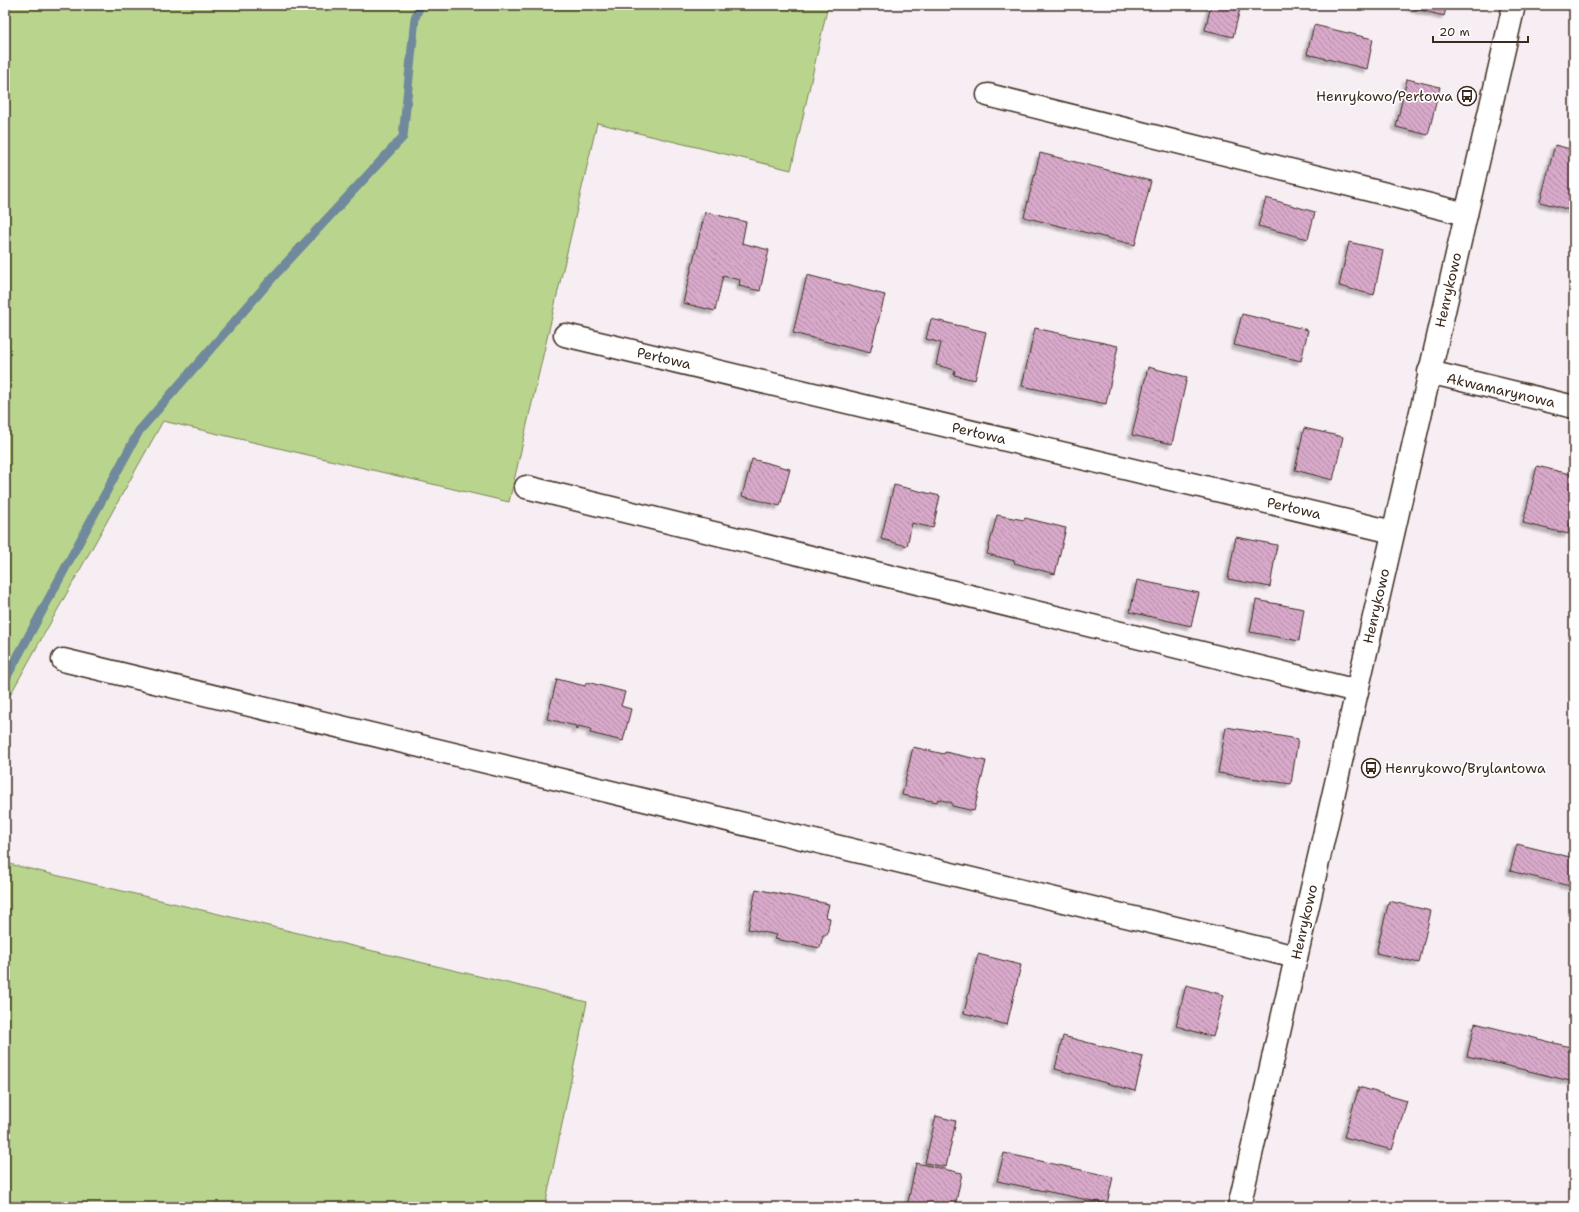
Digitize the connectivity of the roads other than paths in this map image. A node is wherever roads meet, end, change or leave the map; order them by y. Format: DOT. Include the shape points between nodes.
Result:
graph roads {
  1 [pos="1514,5"];
  2 [pos="988,95"];
  3 [pos="1466,214"];
  4 [pos="565,335"];
  5 [pos="1429,372"];
  6 [pos="1574,407"];
  7 [pos="526,487"];
  8 [pos="1393,532"];
  9 [pos="63,660"];
  10 [pos="1357,690"];
  11 [pos="1296,957"];
  12 [pos="1240,1207"];
  1 -- 3 [label="street, Henrykowo"];
  2 -- 3 [label="street"];
  3 -- 5 [label="street, Henrykowo"];
  4 -- 8 [label="street, Perłowa"];
  5 -- 6 [label="street, Akwamarynowa"];
  5 -- 8 [label="street, Henrykowo"];
  7 -- 10 [label="street"];
  8 -- 10 [label="street, Henrykowo"];
  9 -- 11 [label="street"];
  10 -- 11 [label="street, Henrykowo"];
  11 -- 12 [label="street, Henrykowo"];
}
